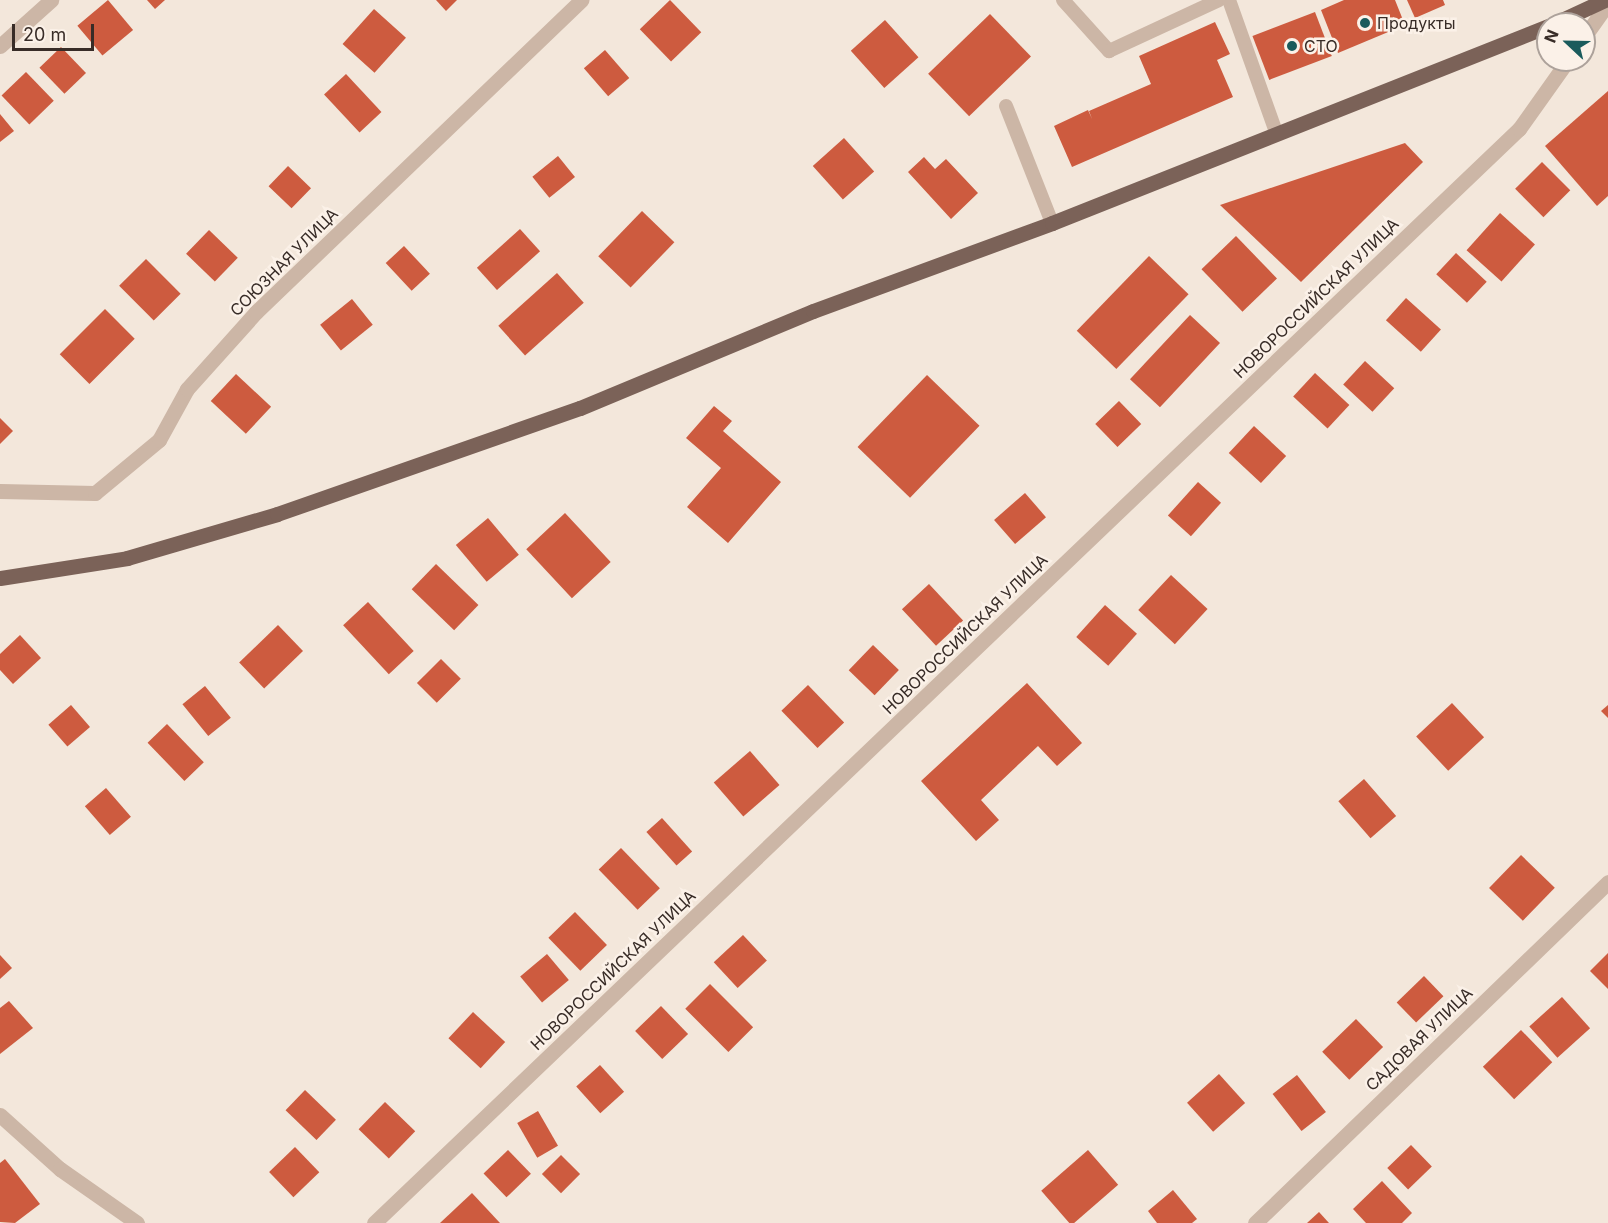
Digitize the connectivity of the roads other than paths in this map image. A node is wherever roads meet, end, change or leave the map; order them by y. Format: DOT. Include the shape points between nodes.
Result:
graph roads {
  1 [pos="51,0"];
  2 [pos="581,0"];
  3 [pos="1063,0"];
  4 [pos="1220,0"];
  5 [pos="1229,0"];
  6 [pos="1607,2"];
  7 [pos="1582,12"];
  8 [pos="1596,19"];
  9 [pos="1536,31"];
  10 [pos="0,46"];
  11 [pos="1559,72"];
  12 [pos="1006,106"];
  13 [pos="1276,132"];
  14 [pos="1052,223"];
  15 [pos="0,491"];
  16 [pos="0,579"];
  17 [pos="1608,882"];
  18 [pos="0,1114"];
  19 [pos="137,1223"];
  20 [pos="374,1223"];
  21 [pos="1255,1223"];
  1 -- 10 [label="street"];
  2 -- 15 [label="street, СОЮЗНАЯ УЛИЦА" via="256,312 187,389 159,440 95,493"];
  3 -- 4 [label="lane" via="1109,51"];
  5 -- 13 [label="lane"];
  6 -- 7 [label="main road"];
  6 -- 8 [label="street"];
  9 -- 13 [label="main road"];
  11 -- 20 [label="street, НОВОРОССИЙСКАЯ УЛИЦА" via="1519,129"];
  12 -- 14 [label="lane"];
  13 -- 14 [label="main road"];
  14 -- 16 [label="main road" via="813,311 580,408 277,514 127,558"];
  17 -- 21 [label="street, САДОВАЯ УЛИЦА"];
  18 -- 19 [label="street" via="60,1169"];
}
